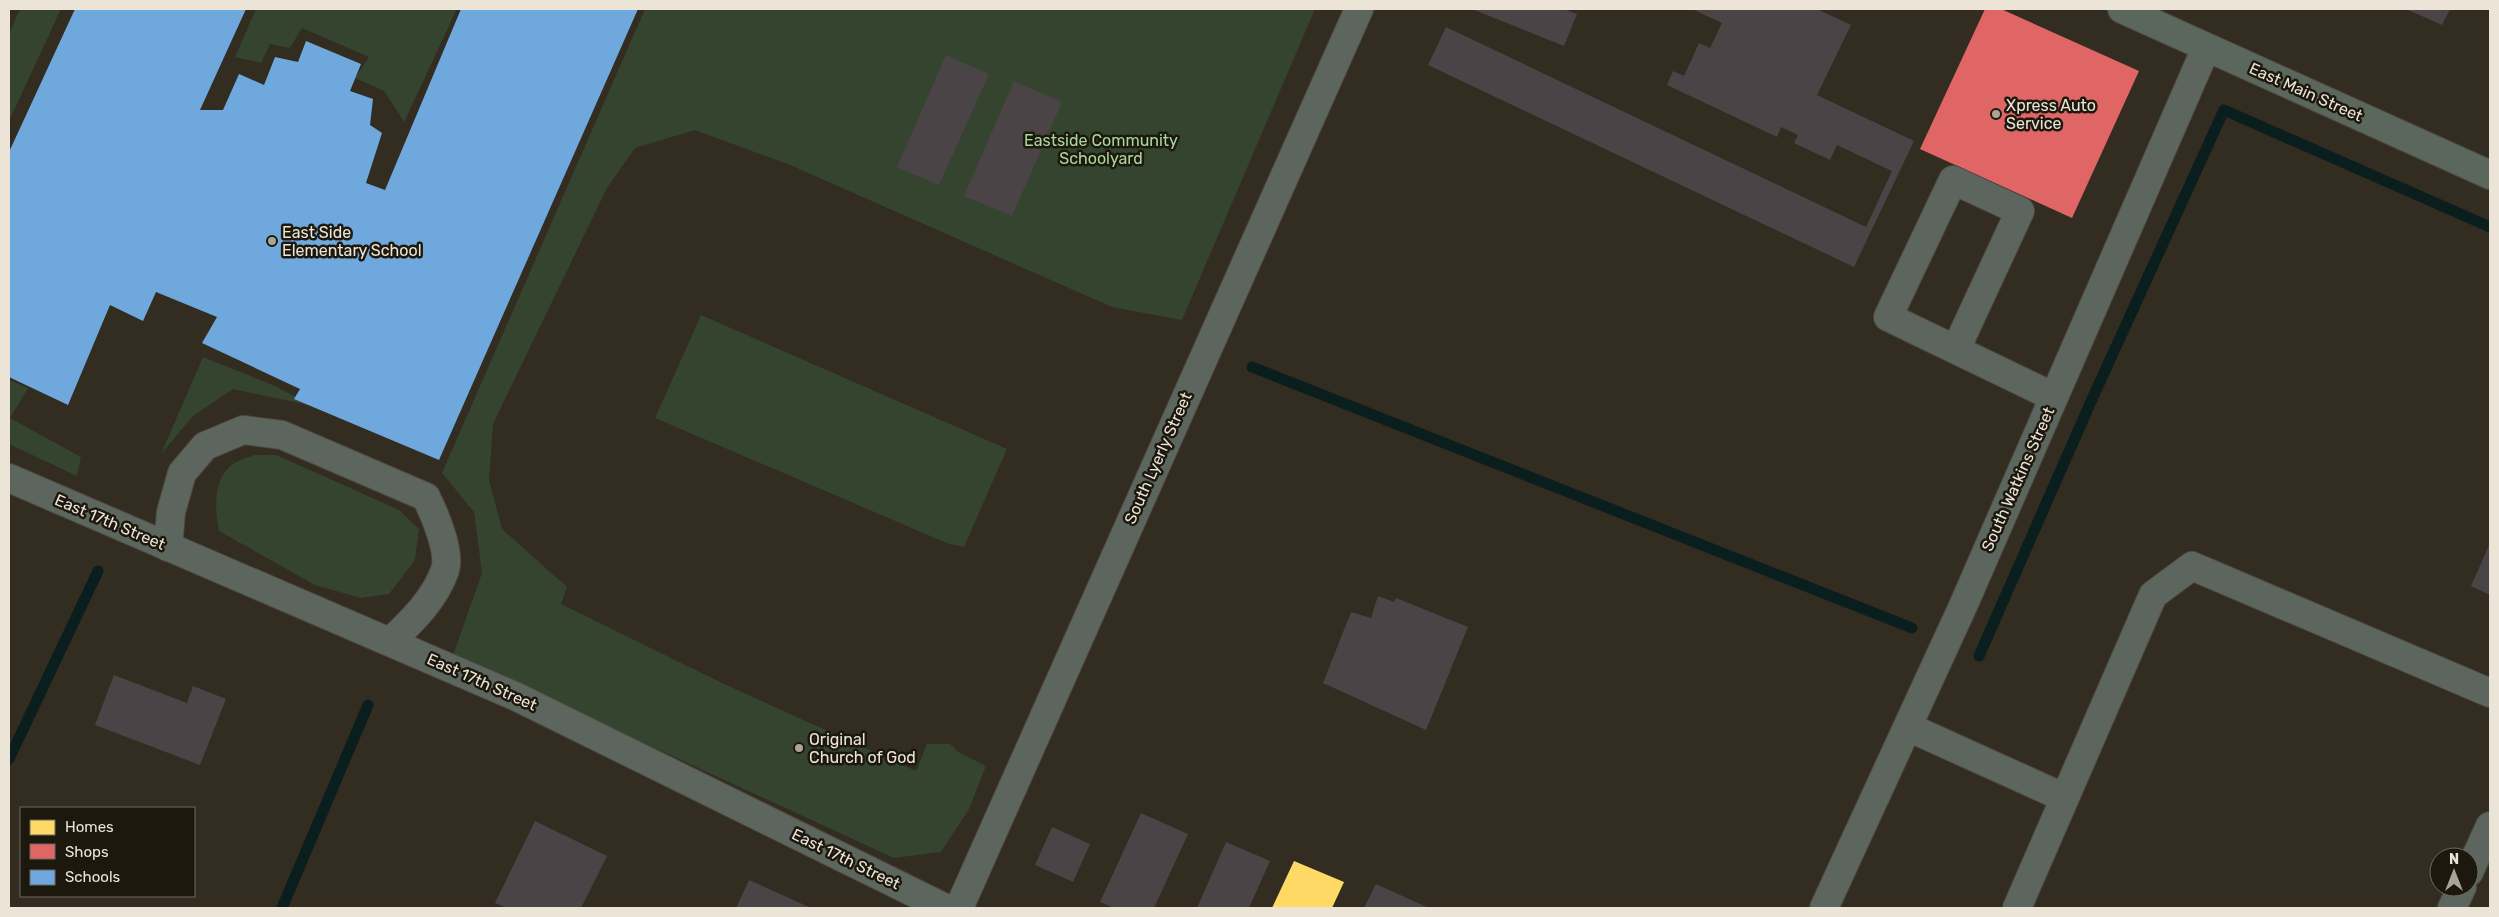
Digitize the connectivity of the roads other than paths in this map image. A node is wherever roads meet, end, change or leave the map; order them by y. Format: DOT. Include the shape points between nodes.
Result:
graph roads {
  1 [pos="1359,9"];
  2 [pos="2122,9"];
  3 [pos="2206,48"];
  4 [pos="2490,174"];
  5 [pos="1956,349"];
  6 [pos="2054,397"];
  7 [pos="9,478"];
  8 [pos="168,546"];
  9 [pos="390,642"];
  10 [pos="2490,693"];
  11 [pos="1908,726"];
  12 [pos="2065,798"];
  13 [pos="2490,826"];
  14 [pos="2479,850"];
  15 [pos="945,908"];
  16 [pos="959,908"];
  17 [pos="1824,908"];
  18 [pos="2016,908"];
  1 -- 16 [label="street, South Lyerly Street"];
  2 -- 3 [label="main road, East Main Street"];
  3 -- 4 [label="main road, East Main Street"];
  3 -- 6 [label="street, South Watkins Street"];
  5 -- 5 [label="street" via="1888,317 1953,180 2020,211"];
  5 -- 6 [label="street"];
  6 -- 11 [label="street, South Watkins Street"];
  7 -- 8 [label="street, East 17th Street"];
  8 -- 9 [label="street, East 17th Street"];
  8 -- 9 [label="street" via="171,512 182,473 205,446 243,430 282,436 336,457 426,497 442,531 446,568 423,610"];
  9 -- 15 [label="street, East 17th Street" via="517,697"];
  10 -- 12 [label="street" via="2192,566 2153,595"];
  11 -- 12 [label="street"];
  11 -- 17 [label="street, South Watkins Street"];
  12 -- 18 [label="street"];
  13 -- 14 [label="street"];
}
